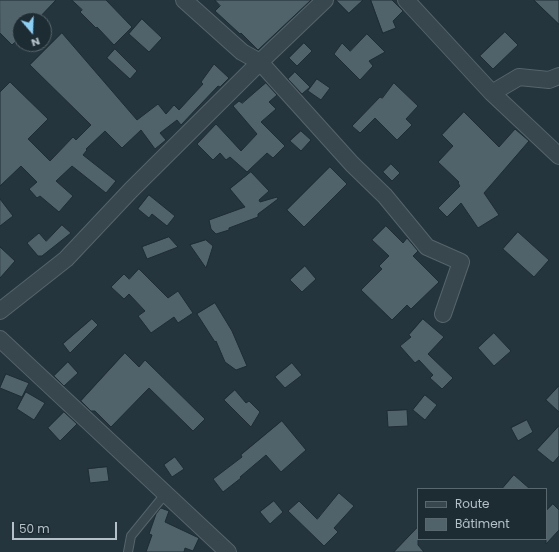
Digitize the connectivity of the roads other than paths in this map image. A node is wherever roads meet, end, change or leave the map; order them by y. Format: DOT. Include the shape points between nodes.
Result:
graph roads {
  1 [pos="184,0"];
  2 [pos="325,0"];
  3 [pos="406,0"];
  4 [pos="260,62"];
  5 [pos="559,76"];
  6 [pos="492,93"];
  7 [pos="559,156"];
  8 [pos="0,311"];
  9 [pos="443,314"];
  10 [pos="0,339"];
  11 [pos="166,493"];
  12 [pos="128,552"];
  13 [pos="228,552"];
  1 -- 4 [label="street" via="242,52"];
  2 -- 4 [label="street"];
  3 -- 6 [label="street"];
  4 -- 8 [label="street" via="66,258"];
  4 -- 9 [label="street" via="352,164 385,196 427,247 461,262"];
  5 -- 6 [label="street" via="549,80 518,77"];
  6 -- 7 [label="street"];
  10 -- 11 [label="street"];
  11 -- 12 [label="lane" via="131,536"];
  11 -- 13 [label="street"];
}
